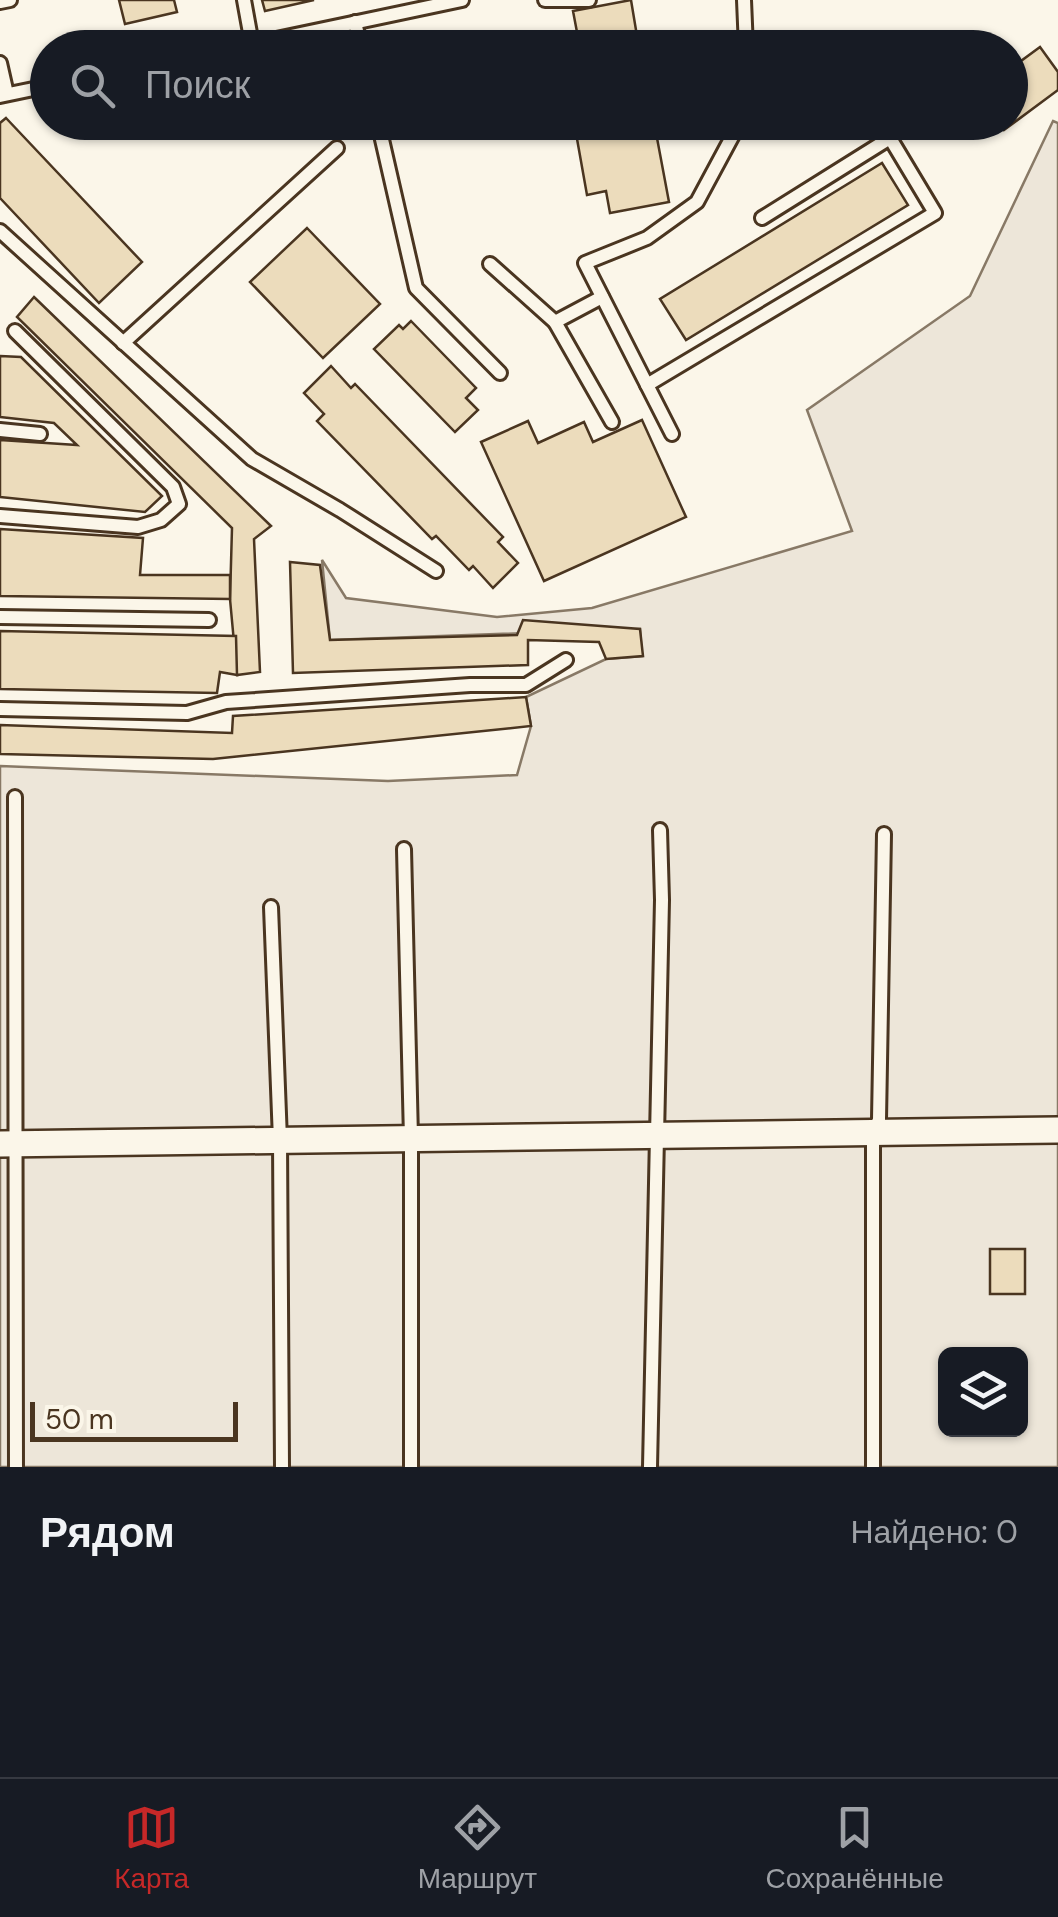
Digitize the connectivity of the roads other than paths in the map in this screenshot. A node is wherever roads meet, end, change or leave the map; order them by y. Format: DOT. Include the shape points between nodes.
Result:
graph roads {
  1 [pos="10,0"];
  2 [pos="244,0"];
  3 [pos="462,0"];
  4 [pos="545,0"];
  5 [pos="588,0"];
  6 [pos="744,0"];
  7 [pos="0,2"];
  8 [pos="355,22"];
  9 [pos="249,30"];
  10 [pos="318,30"];
  11 [pos="357,30"];
  12 [pos="745,30"];
  13 [pos="0,62"];
  14 [pos="30,90"];
  15 [pos="3,95"];
  16 [pos="382,140"];
  17 [pos="730,140"];
  18 [pos="887,140"];
  19 [pos="891,140"];
  20 [pos="337,148"];
  21 [pos="762,218"];
  22 [pos="0,230"];
  23 [pos="490,264"];
  24 [pos="602,297"];
  25 [pos="555,322"];
  26 [pos="14,332"];
  27 [pos="124,343"];
  28 [pos="500,373"];
  29 [pos="647,385"];
  30 [pos="612,422"];
  31 [pos="0,430"];
  32 [pos="40,434"];
  33 [pos="672,434"];
  34 [pos="0,516"];
  35 [pos="436,571"];
  36 [pos="0,616"];
  37 [pos="209,620"];
  38 [pos="566,660"];
  39 [pos="0,709"];
  40 [pos="15,796"];
  41 [pos="660,830"];
  42 [pos="884,834"];
  43 [pos="404,849"];
  44 [pos="271,907"];
  45 [pos="1058,1130"];
  46 [pos="873,1132"];
  47 [pos="656,1135"];
  48 [pos="411,1138"];
  49 [pos="280,1140"];
  50 [pos="8,1144"];
  51 [pos="16,1467"];
  52 [pos="282,1467"];
  53 [pos="411,1467"];
  54 [pos="650,1467"];
  55 [pos="873,1467"];
  1 -- 7 [label="lane"];
  2 -- 9 [label="lane"];
  3 -- 8 [label="lane"];
  4 -- 5 [label="lane"];
  6 -- 12 [label="lane"];
  8 -- 10 [label="lane"];
  8 -- 11 [label="lane"];
  13 -- 15 [label="lane"];
  14 -- 15 [label="lane"];
  16 -- 28 [label="lane" via="416,288"];
  17 -- 24 [label="lane" via="697,202 647,238 585,263"];
  18 -- 21 [label="lane"];
  19 -- 29 [label="lane" via="935,212"];
  20 -- 27 [label="lane"];
  22 -- 27 [label="lane"];
  23 -- 25 [label="lane"];
  24 -- 25 [label="lane"];
  24 -- 29 [label="lane"];
  25 -- 30 [label="lane"];
  26 -- 34 [label="lane" via="173,486 178,504 138,528"];
  27 -- 35 [label="lane" via="252,460"];
  29 -- 33 [label="lane"];
  31 -- 32 [label="lane"];
  36 -- 37 [label="lane"];
  38 -- 39 [label="lane" via="526,685 226,702 188,713"];
  40 -- 50 [label="lane"];
  41 -- 47 [label="lane"];
  42 -- 46 [label="lane" via="879,1120"];
  43 -- 48 [label="lane"];
  44 -- 49 [label="lane"];
  45 -- 46 [label="street"];
  46 -- 47 [label="street"];
  46 -- 55 [label="lane"];
  47 -- 48 [label="street"];
  47 -- 54 [label="lane"];
  48 -- 49 [label="street"];
  48 -- 53 [label="lane"];
  49 -- 50 [label="street"];
  49 -- 52 [label="lane"];
  50 -- 51 [label="lane"];
}
